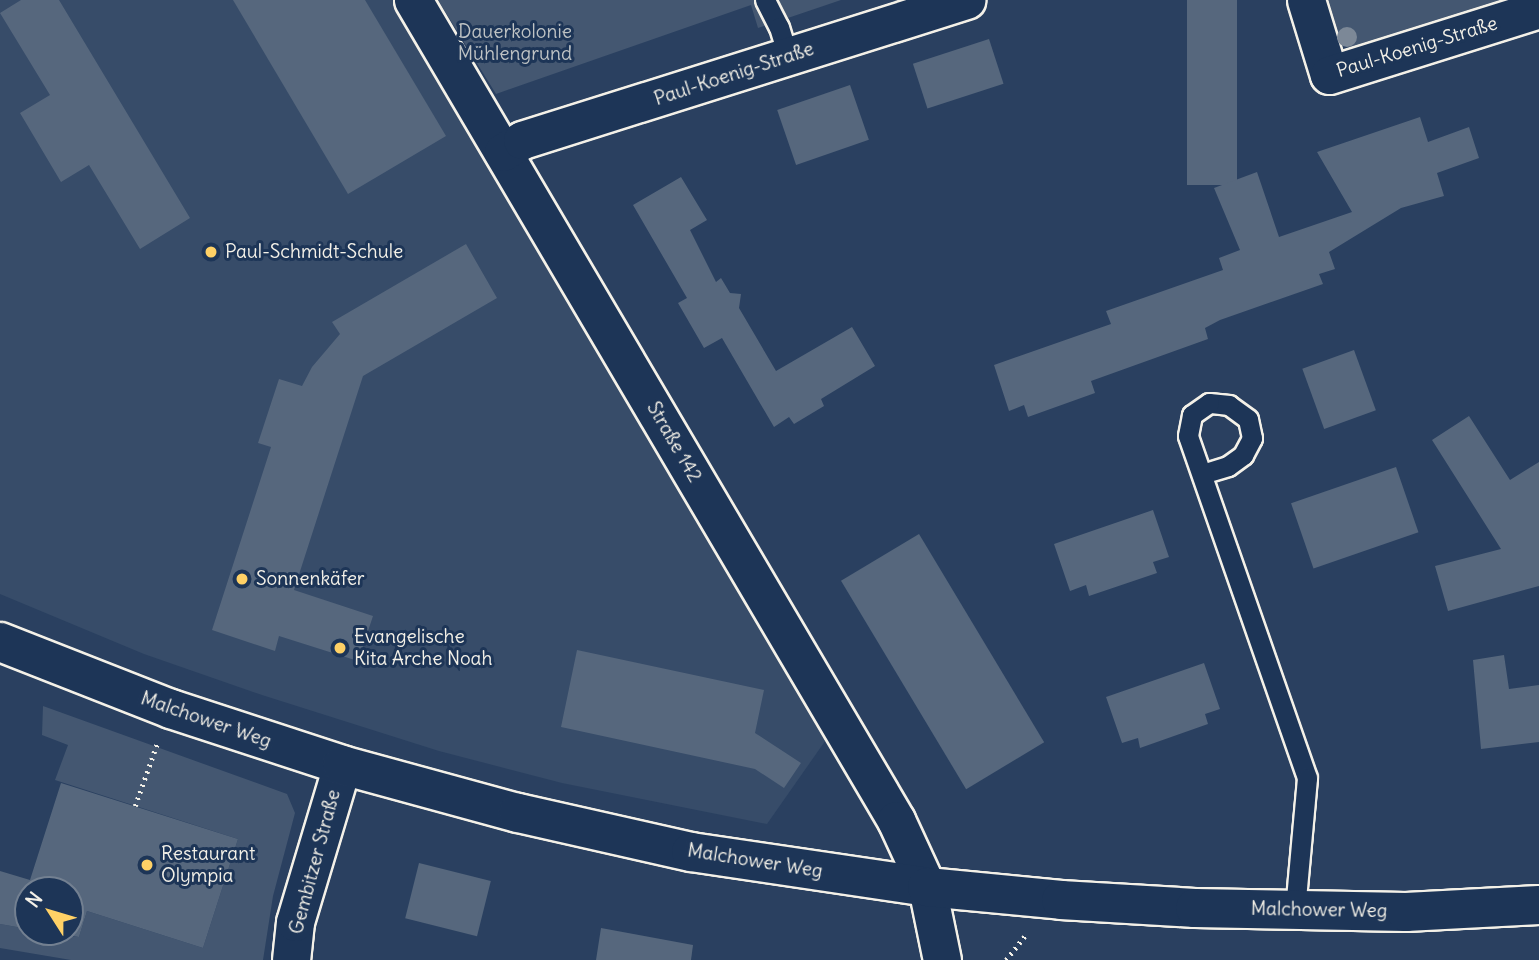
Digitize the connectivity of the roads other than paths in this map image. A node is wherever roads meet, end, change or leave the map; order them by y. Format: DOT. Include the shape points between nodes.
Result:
graph roads {
  1 [pos="413,0"];
  2 [pos="765,0"];
  3 [pos="966,0"];
  4 [pos="1306,0"];
  5 [pos="1539,9"];
  6 [pos="788,57"];
  7 [pos="503,152"];
  8 [pos="1202,474"];
  9 [pos="0,642"];
  10 [pos="342,765"];
  11 [pos="927,887"];
  12 [pos="1539,905"];
  13 [pos="1294,911"];
  14 [pos="291,960"];
  15 [pos="942,960"];
  1 -- 7 [label="street, Straße 142"];
  2 -- 6 [label="lane"];
  3 -- 6 [label="street, Paul-Koenig-Straße"];
  4 -- 5 [label="street, Paul-Koenig-Straße" via="1329,75"];
  6 -- 7 [label="street, Paul-Koenig-Straße" via="522,140"];
  7 -- 11 [label="street, Straße 142" via="896,820"];
  8 -- 13 [label="lane" via="1307,778"];
  9 -- 10 [label="street, Malchower Weg" via="172,709"];
  10 -- 11 [label="street, Malchower Weg" via="518,813 691,852"];
  10 -- 14 [label="street, Gembitzer Straße" via="295,922"];
  11 -- 13 [label="street, Malchower Weg" via="1074,901"];
  11 -- 15 [label="street, Straße 142"];
  12 -- 13 [label="street, Malchower Weg" via="1406,912"];
}
